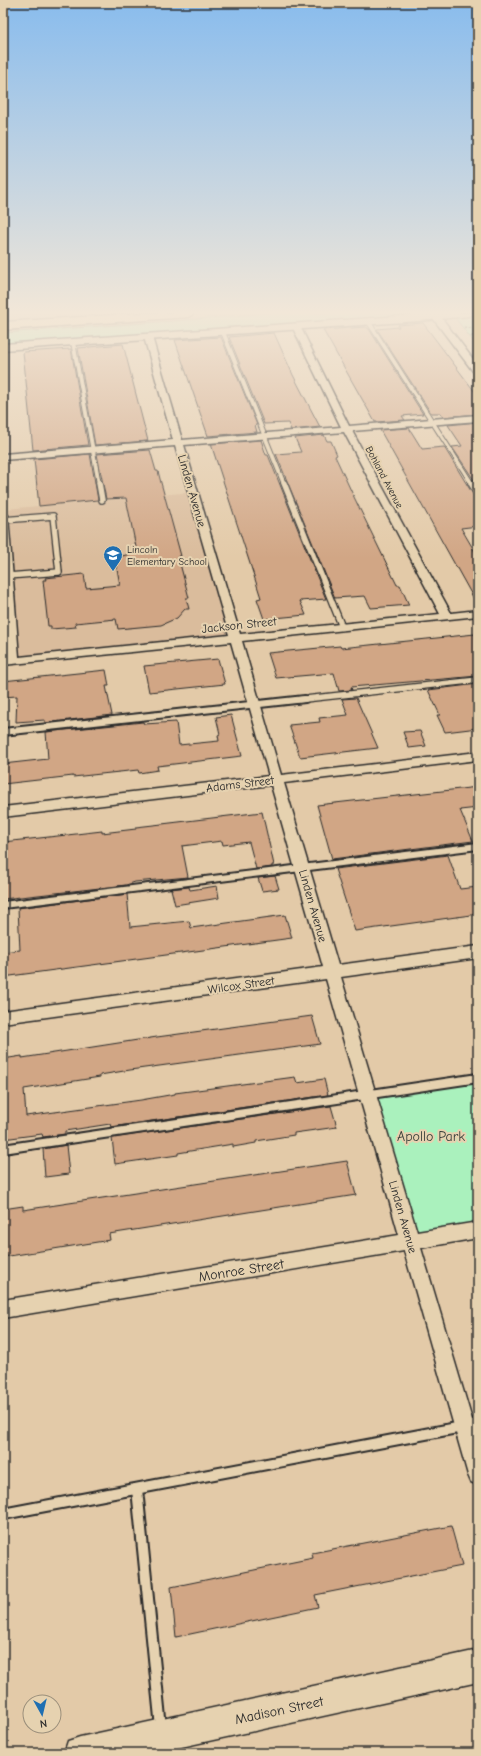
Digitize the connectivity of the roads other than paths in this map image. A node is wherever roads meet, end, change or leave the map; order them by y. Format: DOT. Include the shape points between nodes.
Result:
graph roads {
  1 [pos="82,395"];
  2 [pos="164,395"];
  3 [pos="248,395"];
  4 [pos="330,395"];
  5 [pos="414,395"];
  6 [pos="478,418"];
  7 [pos="431,422"];
  8 [pos="347,429"];
  9 [pos="264,436"];
  10 [pos="178,443"];
  11 [pos="92,450"];
  12 [pos="3,457"];
  13 [pos="478,494"];
  14 [pos="102,500"];
  15 [pos="3,515"];
  16 [pos="3,520"];
  17 [pos="8,576"];
  18 [pos="478,613"];
  19 [pos="447,616"];
  20 [pos="342,627"];
  21 [pos="235,638"];
  22 [pos="8,662"];
  23 [pos="478,680"];
  24 [pos="254,704"];
  25 [pos="3,732"];
  26 [pos="478,756"];
  27 [pos="276,780"];
  28 [pos="3,812"];
  29 [pos="478,846"];
  30 [pos="302,868"];
  31 [pos="3,905"];
  32 [pos="478,952"];
  33 [pos="332,973"];
  34 [pos="3,1016"];
  35 [pos="478,1078"];
  36 [pos="367,1094"];
  37 [pos="3,1148"];
  38 [pos="478,1230"];
  39 [pos="410,1242"];
  40 [pos="3,1309"];
  41 [pos="478,1424"];
  42 [pos="464,1426"];
  43 [pos="478,1475"];
  44 [pos="137,1489"];
  45 [pos="3,1514"];
  46 [pos="478,1666"];
  47 [pos="164,1744"];
  48 [pos="80,1753"];
  1 -- 11 [label="lane"];
  2 -- 10 [label="street, Linden Avenue"];
  3 -- 9 [label="lane"];
  4 -- 8 [label="street, Bohland Avenue"];
  5 -- 7 [label="lane"];
  6 -- 7 [label="street"];
  7 -- 8 [label="street"];
  7 -- 13 [label="lane"];
  8 -- 9 [label="street"];
  8 -- 19 [label="street, Bohland Avenue"];
  9 -- 10 [label="street"];
  9 -- 20 [label="lane"];
  10 -- 11 [label="street"];
  10 -- 21 [label="street, Linden Avenue"];
  11 -- 12 [label="street"];
  11 -- 14 [label="lane"];
  15 -- 16 [label="street"];
  16 -- 17 [label="street"];
  16 -- 17 [label="lane" via="53,516 59,572"];
  17 -- 22 [label="street"];
  18 -- 19 [label="street, Jackson Street"];
  19 -- 20 [label="street, Jackson Street"];
  20 -- 21 [label="street, Jackson Street"];
  21 -- 22 [label="street, Jackson Street"];
  21 -- 24 [label="street, Linden Avenue"];
  23 -- 24 [label="lane"];
  24 -- 25 [label="lane"];
  24 -- 27 [label="street, Linden Avenue"];
  26 -- 27 [label="street, Adams Street"];
  27 -- 28 [label="street, Adams Street"];
  27 -- 30 [label="street, Linden Avenue"];
  29 -- 30 [label="lane"];
  30 -- 31 [label="lane"];
  30 -- 33 [label="street, Linden Avenue"];
  32 -- 33 [label="street, Wilcox Street"];
  33 -- 34 [label="street, Wilcox Street"];
  33 -- 36 [label="street, Linden Avenue"];
  35 -- 36 [label="lane"];
  36 -- 37 [label="lane"];
  36 -- 39 [label="street, Linden Avenue"];
  38 -- 39 [label="street, Monroe Street"];
  39 -- 40 [label="street, Monroe Street"];
  39 -- 42 [label="street, Linden Avenue"];
  41 -- 42 [label="lane"];
  42 -- 43 [label="street, Linden Avenue"];
  42 -- 44 [label="lane"];
  44 -- 45 [label="lane"];
  44 -- 47 [label="lane"];
  46 -- 47 [label="street, Madison Street"];
  47 -- 48 [label="street, Madison Street"];
}
